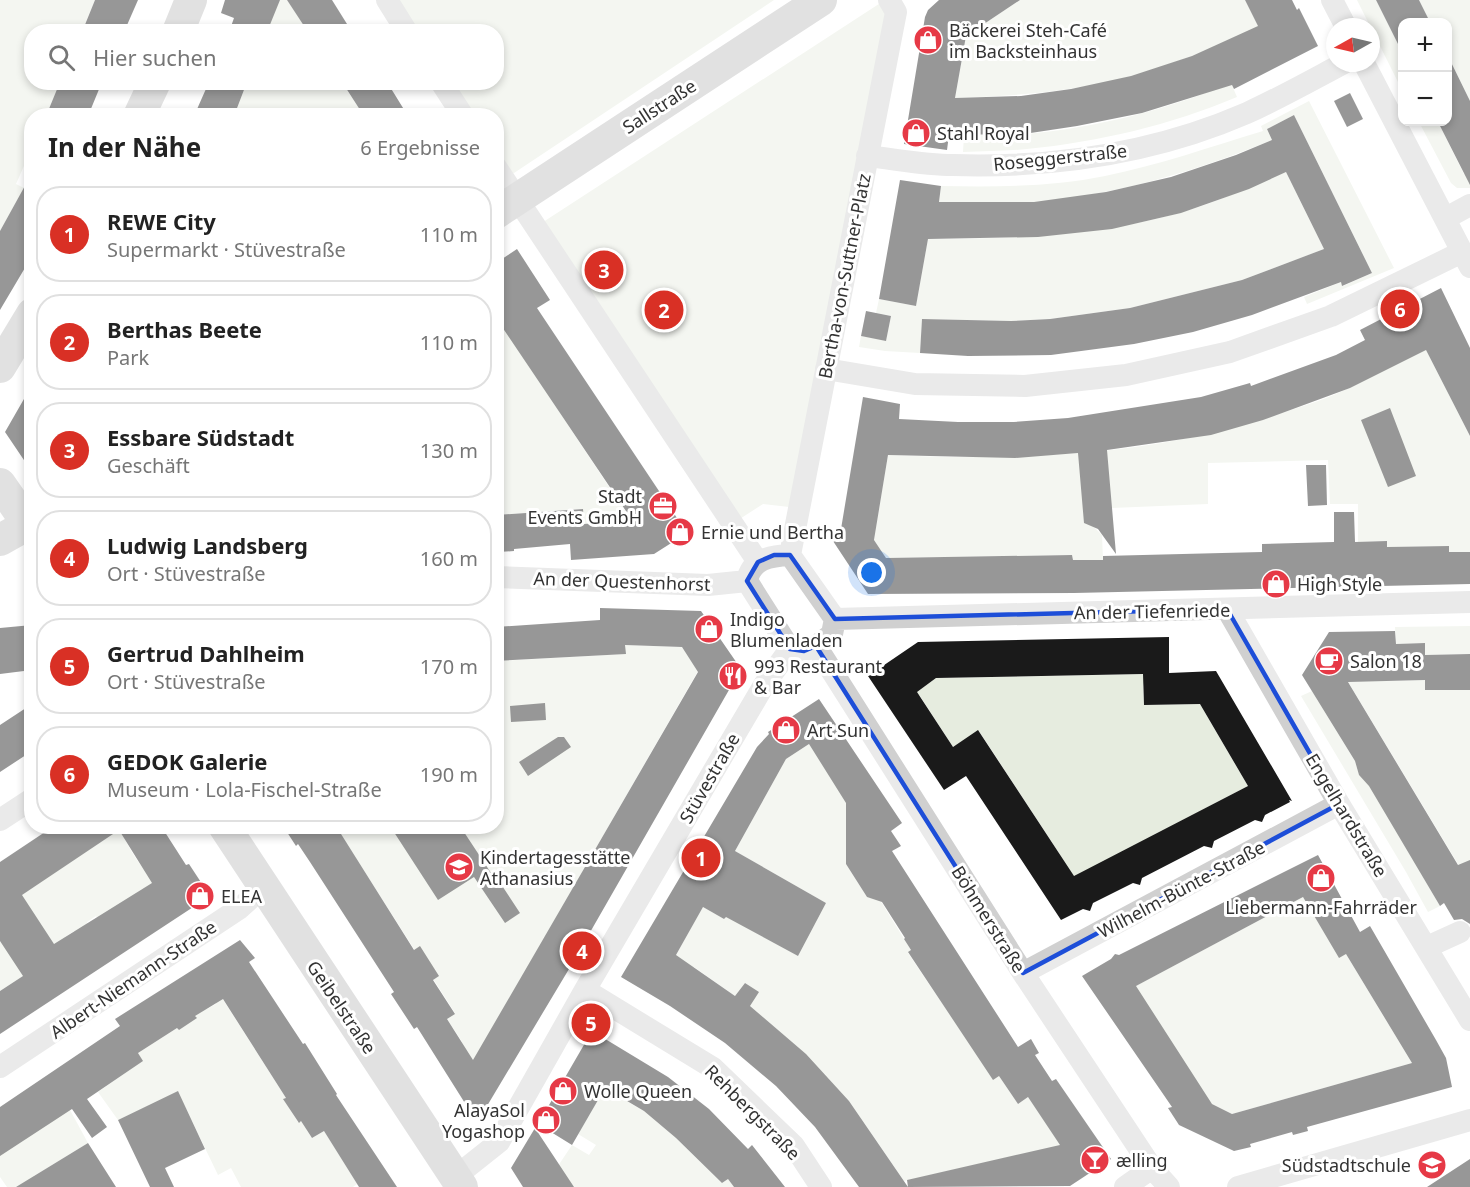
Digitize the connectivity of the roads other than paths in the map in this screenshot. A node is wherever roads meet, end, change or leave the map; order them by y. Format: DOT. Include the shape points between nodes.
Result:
graph roads {
  1 [pos="191,0"];
  2 [pos="387,0"];
  3 [pos="821,0"];
  4 [pos="889,0"];
  5 [pos="1332,0"];
  6 [pos="1341,18"];
  7 [pos="181,24"];
  8 [pos="402,24"];
  9 [pos="1327,72"];
  10 [pos="1369,72"];
  11 [pos="151,90"];
  12 [pos="446,90"];
  13 [pos="143,108"];
  14 [pos="458,108"];
  15 [pos="867,156"];
  16 [pos="1470,205"];
  17 [pos="507,206"];
  18 [pos="1446,218"];
  19 [pos="1466,259"];
  20 [pos="24,327"];
  21 [pos="0,367"];
  22 [pos="826,369"];
  23 [pos="0,484"];
  24 [pos="24,518"];
  25 [pos="24,529"];
  26 [pos="0,540"];
  27 [pos="790,555"];
  28 [pos="752,571"];
  29 [pos="504,577"];
  30 [pos="1470,602"];
  31 [pos="1227,609"];
  32 [pos="835,619"];
  33 [pos="816,646"];
  34 [pos="790,649"];
  35 [pos="24,804"];
  36 [pos="1339,804"];
  37 [pos="0,820"];
  38 [pos="229,834"];
  39 [pos="263,887"];
  40 [pos="1460,932"];
  41 [pos="1426,947"];
  42 [pos="1023,973"];
  43 [pos="585,990"];
  44 [pos="1470,1020"];
  45 [pos="0,1067"];
  46 [pos="1470,1120"];
  47 [pos="1152,1168"];
  48 [pos="458,1182"];
  49 [pos="821,1187"];
  50 [pos="1125,1187"];
  51 [pos="1169,1187"];
  52 [pos="1238,1187"];
  1 -- 7 [label="street"];
  2 -- 8 [label="street"];
  3 -- 17 [label="street, Sallstraße"];
  4 -- 15 [label="street, Bertha-von-Suttner-Platz" via="897,12"];
  5 -- 6 [label="street"];
  9 -- 15 [label="street, Roseggerstraße" via="1247,113 1180,137 1110,155 1033,163 952,165"];
  10 -- 18 [label="street"];
  11 -- 13 [label="street"];
  12 -- 14 [label="street"];
  15 -- 22 [label="street, Bertha-von-Suttner-Platz"];
  16 -- 18 [label="street"];
  17 -- 28 [label="street"];
  18 -- 19 [label="street"];
  19 -- 22 [label="street" via="1331,316 1230,352 1126,375 1025,386 915,384"];
  20 -- 21 [label="street"];
  22 -- 27 [label="street, Bertha-von-Suttner-Platz"];
  23 -- 24 [label="street"];
  25 -- 26 [label="street"];
  27 -- 28 [label="street" via="774,555"];
  27 -- 32 [label="street"];
  28 -- 29 [label="street, An der Questenhorst" via="708,585"];
  28 -- 34 [label="street"];
  30 -- 31 [label="street, An der Tiefenriede"];
  31 -- 32 [label="street, An der Tiefenriede"];
  31 -- 36 [label="street, Engelhardstraße"];
  32 -- 33 [label="street" via="832,634"];
  33 -- 34 [label="street" via="804,651"];
  33 -- 42 [label="street, Böhmerstraße"];
  34 -- 43 [label="street, Stüvestraße" via="764,685"];
  35 -- 37 [label="street"];
  36 -- 41 [label="street, Engelhardstraße"];
  36 -- 42 [label="street, Wilhelm-Bünte-Straße"];
  38 -- 39 [label="street, Geibelstraße"];
  39 -- 45 [label="street, Albert-Niemann-Straße" via="240,908"];
  39 -- 48 [label="street, Geibelstraße"];
  40 -- 41 [label="street"];
  41 -- 44 [label="street, Engelhardstraße"];
  42 -- 47 [label="street, Böhmerstraße"];
  43 -- 48 [label="street, Stüvestraße" via="499,1142"];
  43 -- 49 [label="street, Rehbergstraße" via="713,1068 794,1146"];
  46 -- 52 [label="street"];
  47 -- 50 [label="street"];
  47 -- 51 [label="street, Böhmerstraße"];
}
